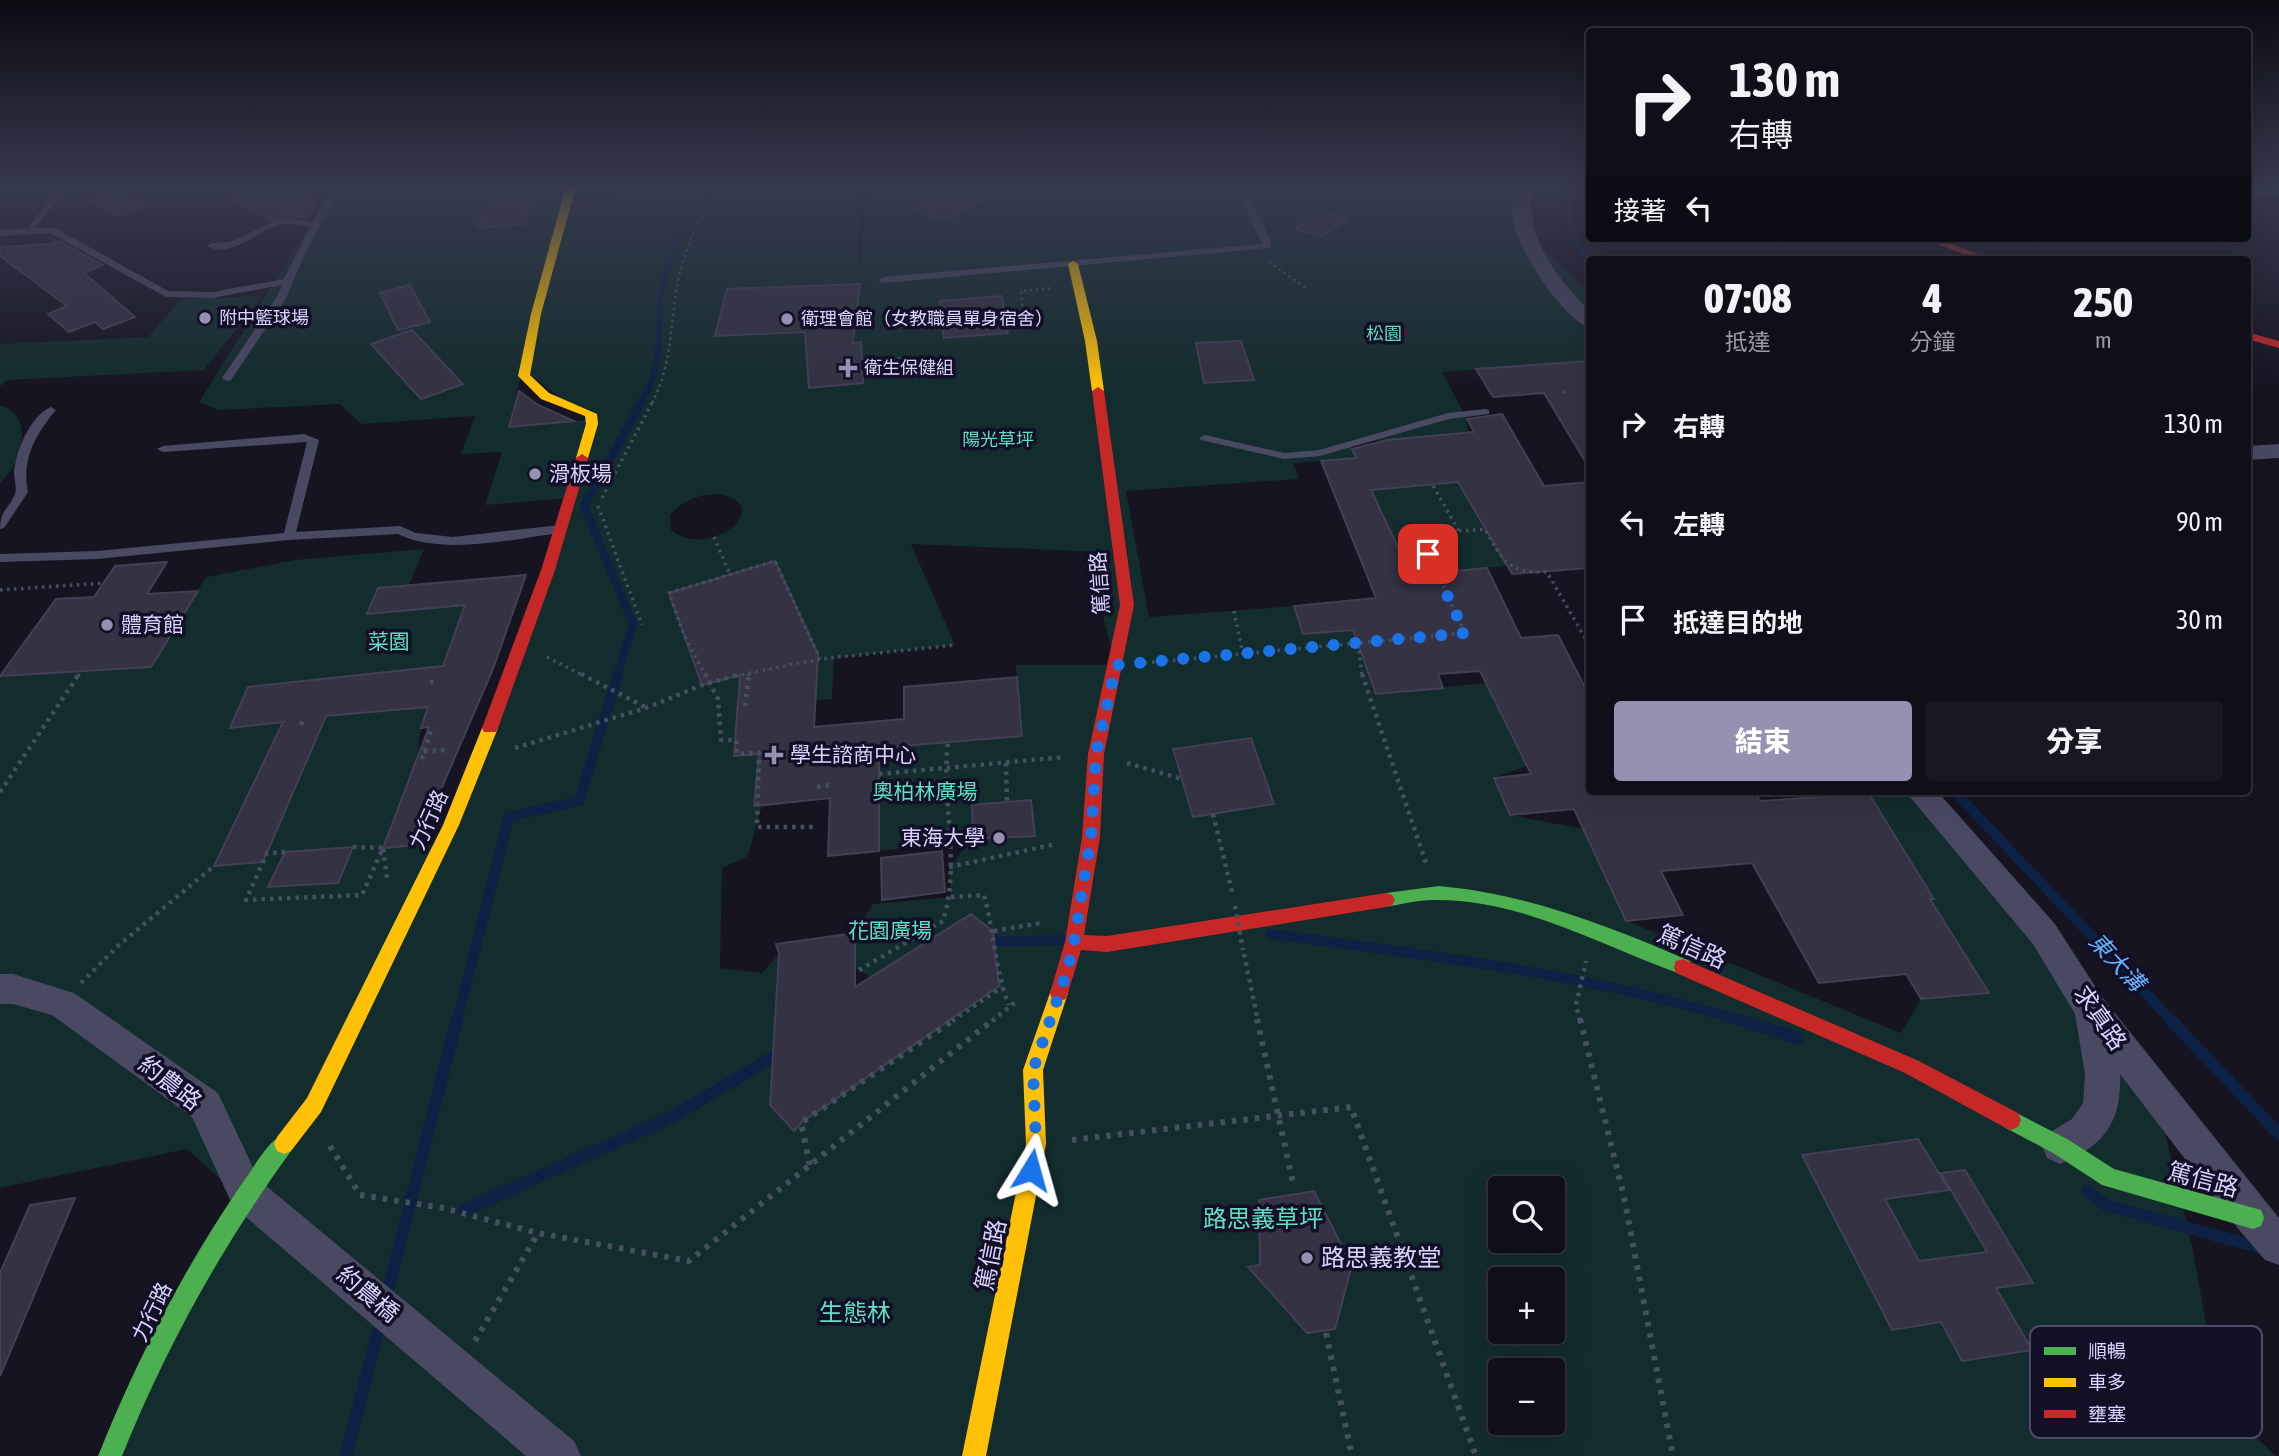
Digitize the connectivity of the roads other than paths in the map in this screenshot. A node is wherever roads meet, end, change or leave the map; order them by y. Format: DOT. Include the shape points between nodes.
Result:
graph roads {
  1 [pos="95,254"];
  2 [pos="301,254"];
  3 [pos="552,254"];
  4 [pos="1192,254"];
  5 [pos="1534,254"];
  6 [pos="1073,264"];
  7 [pos="883,280"];
  8 [pos="288,281"];
  9 [pos="1586,318"];
  10 [pos="2251,336"];
  11 [pos="2279,345"];
  12 [pos="227,379"];
  13 [pos="51,410"];
  14 [pos="1485,412"];
  15 [pos="1205,438"];
  16 [pos="163,449"];
  17 [pos="2279,452"];
  18 [pos="2251,453"];
  19 [pos="0,525"];
  20 [pos="560,529"];
  21 [pos="289,536"];
  22 [pos="0,558"];
  23 [pos="1923,795"];
  24 [pos="1076,928"];
  25 [pos="0,989"];
  26 [pos="2090,1008"];
  27 [pos="2060,1146"];
  28 [pos="246,1194"];
  29 [pos="2253,1217"];
  30 [pos="2279,1246"];
  31 [pos="326,1258"];
  32 [pos="110,1456"];
  33 [pos="559,1456"];
  34 [pos="974,1456"];
  1 -- 8 [label="lane" via="166,294 246,290"];
  2 -- 8 [label="lane"];
  3 -- 20 [label="street, 力行路" via="524,376 528,384 550,398 592,414"];
  4 -- 6 [label="lane"];
  5 -- 9 [label="street"];
  6 -- 7 [label="lane"];
  6 -- 24 [label="street, 篤信路" via="1105,426 1127,605 1096,754 1091,837"];
  8 -- 12 [label="lane"];
  10 -- 11 [label="street"];
  13 -- 19 [label="lane" via="34,429 17,477 22,492"];
  14 -- 15 [label="lane" via="1448,416 1320,453 1284,456"];
  16 -- 21 [label="lane" via="304,437 313,440"];
  17 -- 18 [label="street"];
  20 -- 21 [label="lane" via="433,542 400,530"];
  20 -- 28 [label="street, 力行路" via="513,670 451,825 314,1105"];
  21 -- 22 [label="lane" via="97,555"];
  23 -- 26 [label="street, 求真路" via="2044,934"];
  24 -- 27 [label="street, 篤信路" via="1107,944 1437,893 1503,901 1634,946 1912,1068"];
  24 -- 34 [label="street, 篤信路" via="1067,971 1033,1070 1036,1144"];
  25 -- 28 [label="street, 約農路" via="62,1003 205,1105"];
  26 -- 27 [label="street" via="2103,1073 2102,1096 2097,1117 2087,1130"];
  26 -- 29 [label="street, 求真路"];
  27 -- 29 [label="street, 篤信路" via="2109,1178"];
  28 -- 31 [label="street, 約農路"];
  28 -- 32 [label="street, 力行路" via="186,1290"];
  29 -- 30 [label="street, 求真路"];
  31 -- 33 [label="street, 約農橋"];
}
